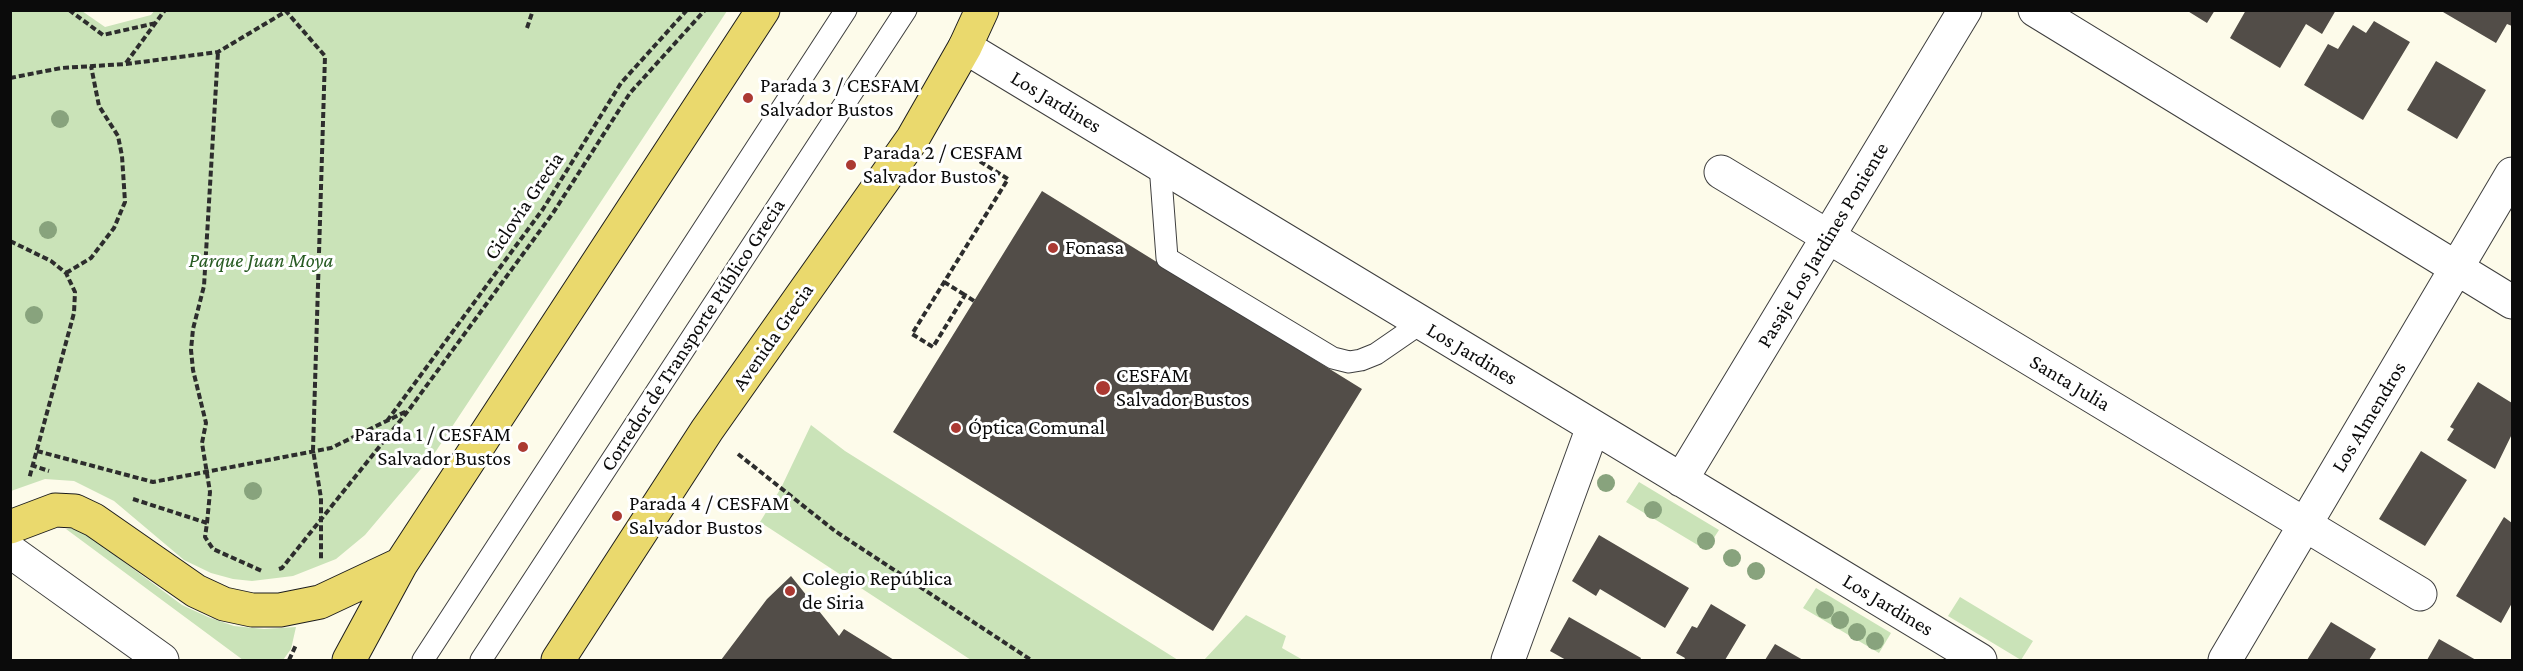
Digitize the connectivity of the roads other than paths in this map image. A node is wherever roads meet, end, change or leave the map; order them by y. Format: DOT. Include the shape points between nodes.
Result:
graph roads {
  1 [pos="763,10"];
  2 [pos="846,10"];
  3 [pos="906,10"];
  4 [pos="982,10"];
  5 [pos="1965,10"];
  6 [pos="2036,10"];
  7 [pos="965,47"];
  8 [pos="1160,165"];
  9 [pos="1721,171"];
  10 [pos="2512,174"];
  11 [pos="1828,237"];
  12 [pos="2457,268"];
  13 [pos="2512,302"];
  14 [pos="1421,323"];
  15 [pos="1593,427"];
  16 [pos="1681,480"];
  17 [pos="2306,524"];
  18 [pos="10,527"];
  19 [pos="10,551"];
  20 [pos="401,564"];
  21 [pos="2420,594"];
  22 [pos="162,660"];
  23 [pos="349,660"];
  24 [pos="423,660"];
  25 [pos="481,660"];
  26 [pos="558,660"];
  27 [pos="1508,660"];
  28 [pos="1980,660"];
  29 [pos="2225,660"];
  1 -- 20 [label="main road"];
  2 -- 24 [label="lane"];
  3 -- 25 [label="lane, Corredor de Transporte Público Grecia"];
  4 -- 7 [label="main road, Avenida Grecia"];
  5 -- 11 [label="street, Pasaje Los Jardines Poniente"];
  6 -- 12 [label="street"];
  7 -- 8 [label="street, Los Jardines"];
  7 -- 26 [label="main road, Avenida Grecia" via="908,146 707,430"];
  8 -- 14 [label="street, Los Jardines"];
  8 -- 14 [label="lane" via="1167,258 1333,358 1361,360"];
  9 -- 11 [label="street, Santa Julia"];
  10 -- 12 [label="street, Los Almendros"];
  11 -- 16 [label="street, Pasaje Los Jardines Poniente"];
  11 -- 17 [label="street, Santa Julia"];
  12 -- 13 [label="street"];
  12 -- 17 [label="street, Los Almendros"];
  14 -- 15 [label="street, Los Jardines"];
  15 -- 16 [label="street, Los Jardines"];
  15 -- 27 [label="street"];
  16 -- 28 [label="street, Los Jardines"];
  17 -- 21 [label="street, Santa Julia"];
  17 -- 29 [label="street, Los Almendros"];
  18 -- 20 [label="main road" via="55,510 75,512 94,520 196,591 224,604 252,610 280,610 320,602"];
  19 -- 22 [label="street"];
  20 -- 23 [label="main road"];
}
